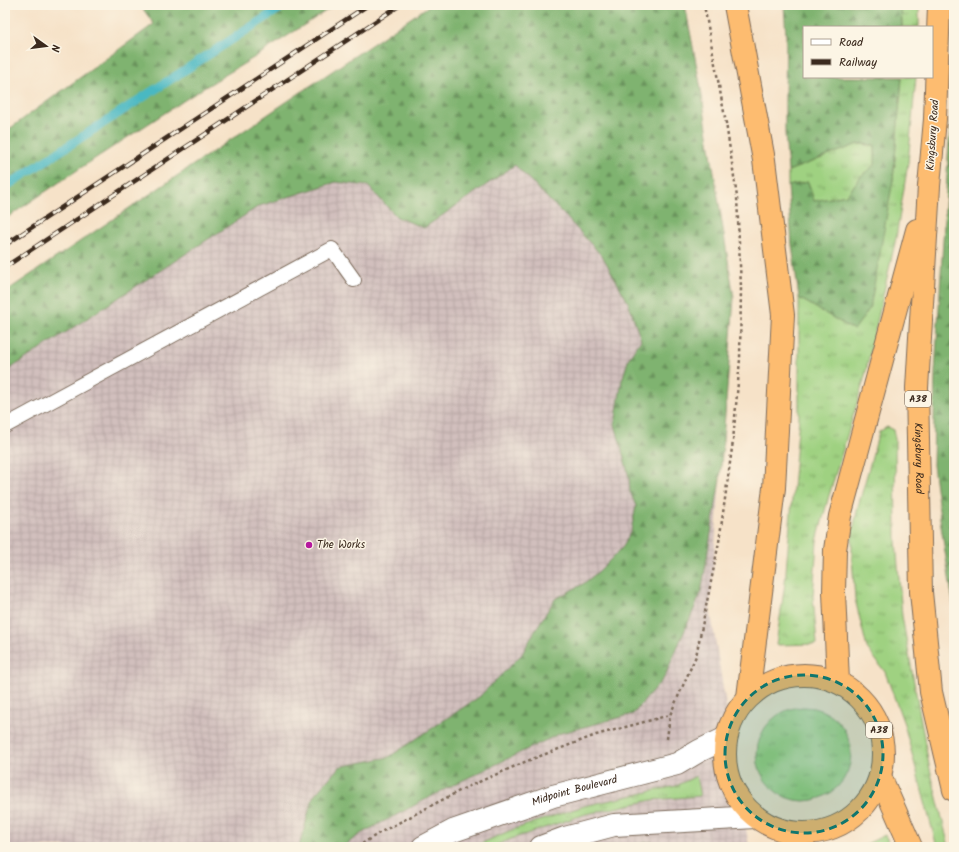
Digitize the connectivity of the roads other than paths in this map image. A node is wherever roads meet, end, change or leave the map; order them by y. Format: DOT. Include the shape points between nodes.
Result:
graph roads {
  1 [pos="735,5"];
  2 [pos="939,5"];
  3 [pos="929,186"];
  4 [pos="354,280"];
  5 [pos="5,426"];
  6 [pos="838,682"];
  7 [pos="748,697"];
  8 [pos="726,738"];
  9 [pos="880,776"];
  10 [pos="954,790"];
  11 [pos="755,817"];
  12 [pos="792,833"];
  13 [pos="423,847"];
  14 [pos="541,847"];
  15 [pos="810,847"];
  16 [pos="912,847"];
  1 -- 7 [label="highway" via="764,160 783,315 774,488"];
  2 -- 3 [label="highway, Kingsbury Road / A38" via="935,120"];
  3 -- 6 [label="highway, A38" via="840,516 835,550 834,592"];
  3 -- 10 [label="highway, Kingsbury Road / A38" via="918,388 921,592 931,692"];
  4 -- 5 [label="lane" via="332,249"];
  6 -- 7 [label="highway, A38" via="815,675 790,675 767,683"];
  6 -- 9 [label="highway, A38" via="857,694 874,718 880,732 883,754"];
  7 -- 8 [label="highway, A38" via="733,716"];
  8 -- 11 [label="highway, A38" via="726,774 742,805"];
  8 -- 13 [label="street, Midpoint Boulevard" via="677,764 553,796 453,831"];
  9 -- 12 [label="highway, A38" via="871,797 856,815 836,827 814,833"];
  9 -- 16 [label="highway"];
  11 -- 12 [label="highway, A38" via="772,828"];
  11 -- 14 [label="street" via="614,825"];
  12 -- 15 [label="highway, A38"];
}
